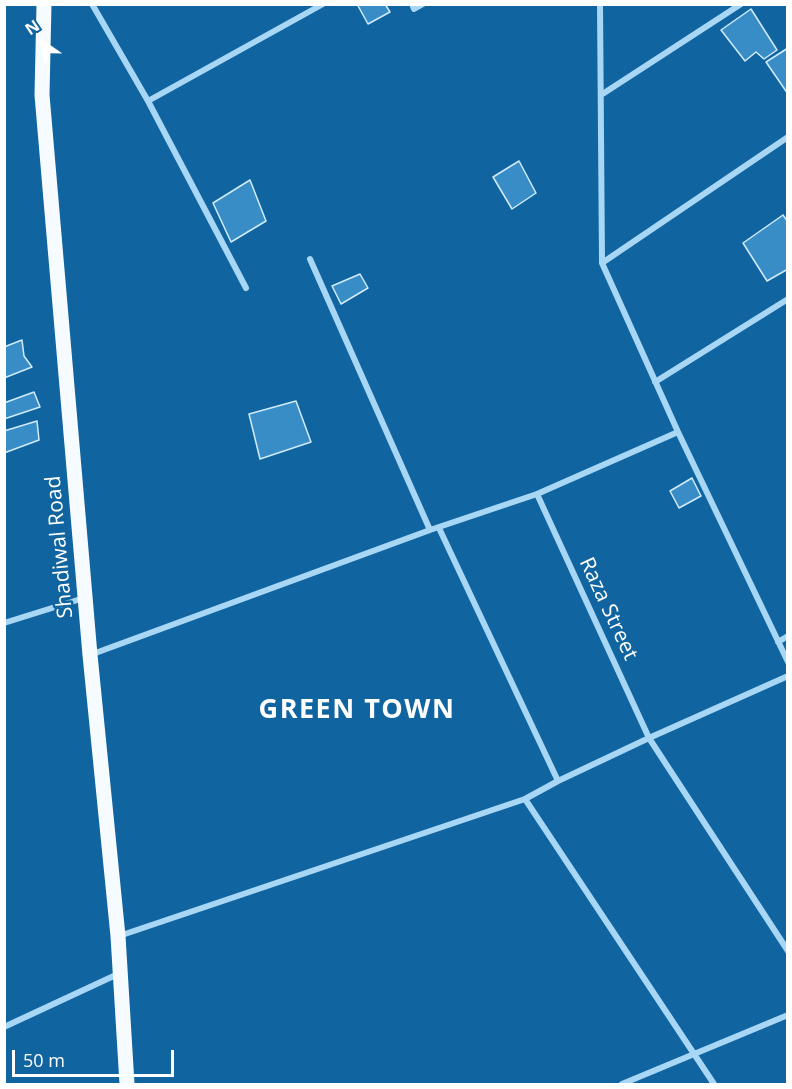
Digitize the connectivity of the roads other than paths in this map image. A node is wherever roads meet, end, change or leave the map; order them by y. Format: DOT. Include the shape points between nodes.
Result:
graph roads {
  1 [pos="44,4"];
  2 [pos="92,4"];
  3 [pos="323,4"];
  4 [pos="412,4"];
  5 [pos="423,4"];
  6 [pos="600,4"];
  7 [pos="741,4"];
  8 [pos="601,95"];
  9 [pos="148,101"];
  10 [pos="788,137"];
  11 [pos="310,259"];
  12 [pos="602,263"];
  13 [pos="246,288"];
  14 [pos="788,299"];
  15 [pos="655,382"];
  16 [pos="678,432"];
  17 [pos="537,494"];
  18 [pos="439,528"];
  19 [pos="430,530"];
  20 [pos="86,597"];
  21 [pos="4,623"];
  22 [pos="788,636"];
  23 [pos="778,642"];
  24 [pos="90,655"];
  25 [pos="788,662"];
  26 [pos="788,676"];
  27 [pos="649,738"];
  28 [pos="558,781"];
  29 [pos="525,799"];
  30 [pos="118,936"];
  31 [pos="788,951"];
  32 [pos="120,974"];
  33 [pos="788,1015"];
  34 [pos="4,1027"];
  35 [pos="694,1054"];
  36 [pos="127,1084"];
  37 [pos="622,1084"];
  38 [pos="714,1084"];
  1 -- 20 [label="main road, Shadiwal Road" via="42,95"];
  2 -- 9 [label="street"];
  3 -- 9 [label="street"];
  4 -- 5 [label="street" via="414,9"];
  6 -- 8 [label="street"];
  7 -- 8 [label="street"];
  8 -- 12 [label="street"];
  9 -- 13 [label="street"];
  10 -- 12 [label="street"];
  11 -- 19 [label="street"];
  12 -- 15 [label="street"];
  14 -- 15 [label="street"];
  15 -- 16 [label="street"];
  16 -- 17 [label="street"];
  16 -- 23 [label="street"];
  17 -- 18 [label="street"];
  17 -- 27 [label="street, Raza Street"];
  18 -- 19 [label="street"];
  18 -- 28 [label="street"];
  19 -- 24 [label="street"];
  20 -- 21 [label="street"];
  20 -- 24 [label="main road, Shadiwal Road"];
  22 -- 23 [label="street"];
  23 -- 25 [label="street"];
  24 -- 30 [label="main road, Shadiwal Road"];
  26 -- 27 [label="street"];
  27 -- 28 [label="street"];
  27 -- 31 [label="street, Raza Street"];
  28 -- 29 [label="street"];
  29 -- 30 [label="street"];
  29 -- 35 [label="street"];
  30 -- 32 [label="main road, Shadiwal Road"];
  32 -- 34 [label="street"];
  32 -- 36 [label="main road, Shadiwal Road"];
  33 -- 35 [label="street"];
  35 -- 37 [label="street"];
  35 -- 38 [label="street"];
}
